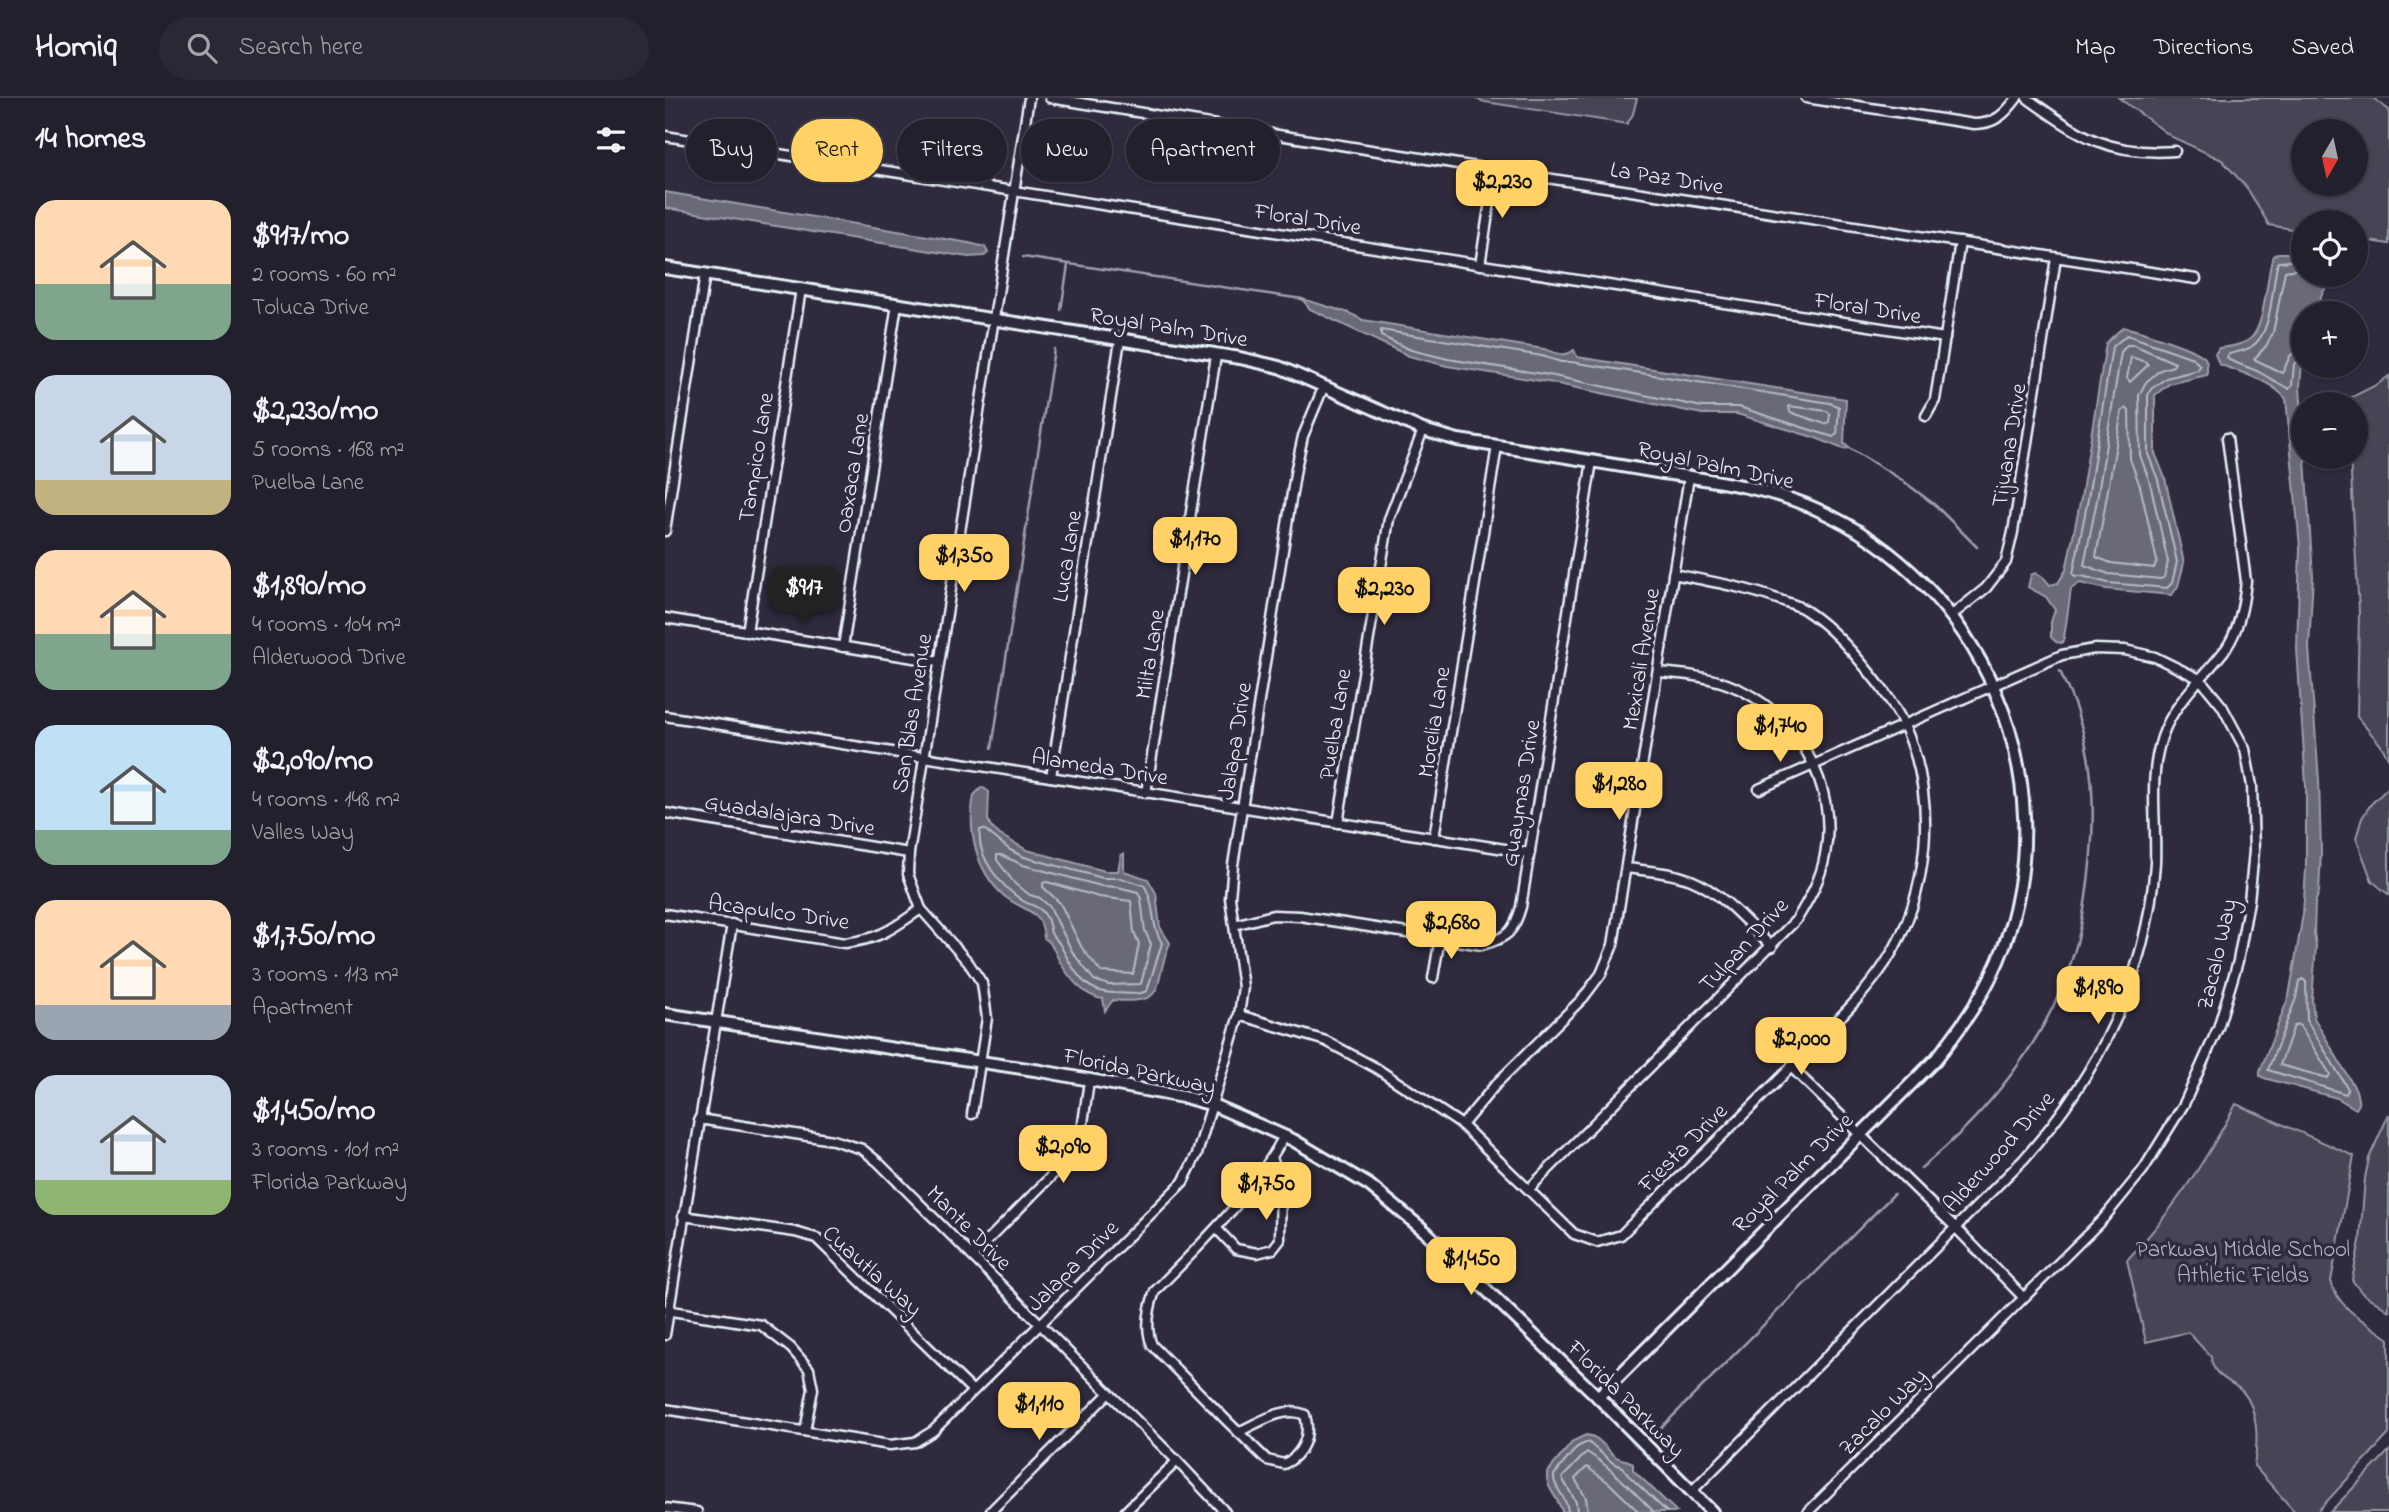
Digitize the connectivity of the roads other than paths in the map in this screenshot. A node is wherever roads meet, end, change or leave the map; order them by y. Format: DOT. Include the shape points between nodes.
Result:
graph roads {
  1 [pos="1029,98"];
  2 [pos="1049,98"];
  3 [pos="1806,98"];
  4 [pos="2017,98"];
  5 [pos="2027,98"];
  6 [pos="665,135"];
  7 [pos="2175,151"];
  8 [pos="1495,170"];
  9 [pos="1014,190"];
  10 [pos="1960,242"];
  11 [pos="2056,258"];
  12 [pos="1480,265"];
  13 [pos="665,268"];
  14 [pos="705,274"];
  15 [pos="2196,279"];
  16 [pos="801,289"];
  17 [pos="897,304"];
  18 [pos="994,320"];
  19 [pos="1945,338"];
  20 [pos="1120,340"];
  21 [pos="1216,356"];
  22 [pos="1324,388"];
  23 [pos="1926,416"];
  24 [pos="1423,430"];
  25 [pos="2227,438"];
  26 [pos="1497,446"];
  27 [pos="1592,461"];
  28 [pos="1689,477"];
  29 [pos="665,531"];
  30 [pos="1673,574"];
  31 [pos="1952,615"];
  32 [pos="665,618"];
  33 [pos="747,632"];
  34 [pos="843,647"];
  35 [pos="939,662"];
  36 [pos="1658,672"];
  37 [pos="2200,679"];
  38 [pos="1994,686"];
  39 [pos="665,716"];
  40 [pos="1904,725"];
  41 [pos="923,758"];
  42 [pos="1813,764"];
  43 [pos="1051,778"];
  44 [pos="1759,789"];
  45 [pos="1146,793"];
  46 [pos="1243,808"];
  47 [pos="665,813"];
  48 [pos="1338,823"];
  49 [pos="1434,838"];
  50 [pos="909,853"];
  51 [pos="1529,853"];
  52 [pos="1626,868"];
  53 [pos="921,909"];
  54 [pos="665,914"];
  55 [pos="732,924"];
  56 [pos="1234,925"];
  57 [pos="1440,938"];
  58 [pos="1772,947"];
  59 [pos="1433,978"];
  60 [pos="665,1014"];
  61 [pos="1239,1015"];
  62 [pos="715,1021"];
  63 [pos="980,1063"];
  64 [pos="1791,1067"];
  65 [pos="1089,1081"];
  66 [pos="1213,1105"];
  67 [pos="972,1114"];
  68 [pos="699,1119"];
  69 [pos="1462,1125"];
  70 [pos="1860,1133"];
  71 [pos="1284,1136"];
  72 [pos="1272,1159"];
  73 [pos="1529,1189"];
  74 [pos="683,1216"];
  75 [pos="1955,1227"];
  76 [pos="1217,1229"];
  77 [pos="972,1256"];
  78 [pos="2023,1297"];
  79 [pos="667,1311"];
  80 [pos="1040,1323"];
  81 [pos="665,1335"];
  82 [pos="973,1391"];
  83 [pos="1109,1393"];
  84 [pos="1598,1397"];
  85 [pos="665,1409"];
  86 [pos="805,1431"];
  87 [pos="1238,1432"];
  88 [pos="1177,1461"];
  89 [pos="1692,1491"];
  90 [pos="665,1508"];
  91 [pos="697,1512"];
  92 [pos="990,1512"];
  93 [pos="1125,1512"];
  94 [pos="1224,1512"];
  95 [pos="1712,1512"];
  96 [pos="1808,1512"];
  1 -- 9 [label="street, San Blas Avenue"];
  2 -- 8 [label="street, La Paz Drive"];
  3 -- 4 [label="street" via="1974,124 1995,121"];
  5 -- 7 [label="street" via="2101,144"];
  6 -- 9 [label="street, Floral Drive"];
  8 -- 10 [label="street, La Paz Drive"];
  8 -- 12 [label="street"];
  9 -- 12 [label="street, Floral Drive"];
  9 -- 18 [label="street, San Blas Avenue"];
  10 -- 11 [label="street, La Paz Drive"];
  10 -- 19 [label="street"];
  11 -- 15 [label="street, La Paz Drive"];
  11 -- 31 [label="street, Tijuana Drive" via="2006,562 1986,589"];
  12 -- 19 [label="street, Floral Drive"];
  13 -- 14 [label="street, Royal Palm Drive"];
  14 -- 16 [label="street, Royal Palm Drive"];
  14 -- 29 [label="street"];
  16 -- 17 [label="street, Royal Palm Drive"];
  16 -- 33 [label="street, Tampico Lane"];
  17 -- 18 [label="street, Royal Palm Drive"];
  17 -- 34 [label="street, Oaxaca Lane"];
  18 -- 20 [label="street, Royal Palm Drive"];
  18 -- 35 [label="street, San Blas Avenue"];
  19 -- 23 [label="street" via="1935,400"];
  20 -- 21 [label="street, Royal Palm Drive"];
  20 -- 43 [label="street, Luca Lane"];
  21 -- 22 [label="street, Royal Palm Drive" via="1279,368"];
  21 -- 45 [label="street, Milta Lane"];
  22 -- 24 [label="street, Royal Palm Drive"];
  22 -- 46 [label="street, Jalapa Drive" via="1303,436 1296,468"];
  24 -- 26 [label="street, Royal Palm Drive"];
  24 -- 48 [label="street, Puelba Lane" via="1389,519"];
  25 -- 37 [label="street, Alderwood Drive" via="2246,581 2243,605 2228,645"];
  26 -- 27 [label="street, Royal Palm Drive"];
  26 -- 49 [label="street, Morelia Lane"];
  27 -- 28 [label="street, Royal Palm Drive"];
  27 -- 51 [label="street, Guaymas Drive"];
  28 -- 30 [label="street, Mexicali Avenue"];
  28 -- 31 [label="street, Royal Palm Drive" via="1765,491 1851,526 1887,551"];
  30 -- 36 [label="street, Mexicali Avenue"];
  30 -- 40 [label="street, Fiesta Drive" via="1752,590 1804,609 1842,640 1878,682"];
  31 -- 38 [label="street, Royal Palm Drive"];
  32 -- 33 [label="street"];
  33 -- 34 [label="street"];
  34 -- 35 [label="street"];
  35 -- 41 [label="street, San Blas Avenue"];
  36 -- 42 [label="street, Tulpan Drive" via="1725,684 1749,694 1784,720"];
  36 -- 52 [label="street, Mexicali Avenue"];
  37 -- 38 [label="street, Zacalo Way" via="2155,657 2108,648 2062,655"];
  37 -- 75 [label="street, Alderwood Drive" via="2175,710 2157,753 2151,898 2140,953 2110,1034 2048,1132"];
  37 -- 78 [label="street, Zacalo Way" via="2222,706 2245,749 2252,786 2254,852 2238,961 2218,1028 2183,1104 2143,1170 2102,1219"];
  38 -- 40 [label="street, Zacalo Way"];
  38 -- 70 [label="street, Royal Palm Drive" via="2015,748 2024,815 2018,899 2005,945 1991,978 1955,1035"];
  39 -- 41 [label="street, Alameda Drive"];
  40 -- 42 [label="street, Zacalo Way"];
  40 -- 64 [label="street, Fiesta Drive" via="1923,794 1922,863 1915,898 1900,937 1877,975"];
  41 -- 43 [label="street, Alameda Drive"];
  41 -- 50 [label="street, San Blas Avenue"];
  42 -- 44 [label="street, Zacalo Way"];
  42 -- 58 [label="street, Tulpan Drive" via="1824,797 1825,856 1803,909"];
  43 -- 45 [label="street, Alameda Drive"];
  45 -- 46 [label="street, Alameda Drive"];
  46 -- 48 [label="street, Alameda Drive"];
  46 -- 56 [label="street, Jalapa Drive" via="1230,898"];
  47 -- 50 [label="street, Guadalajara Drive"];
  48 -- 49 [label="street, Alameda Drive"];
  49 -- 51 [label="street, Alameda Drive"];
  50 -- 53 [label="street, San Blas Avenue" via="908,874"];
  51 -- 57 [label="street, Guaymas Drive" via="1516,925 1501,939 1482,944"];
  52 -- 58 [label="street" via="1679,876 1702,885"];
  52 -- 69 [label="street, Mexicali Avenue" via="1613,945 1601,974"];
  53 -- 55 [label="street, Acapulco Drive" via="884,934 845,943"];
  53 -- 63 [label="street, San Blas Avenue" via="982,983 986,1018"];
  54 -- 55 [label="street, Acapulco Drive"];
  55 -- 62 [label="street"];
  56 -- 57 [label="street, Guaymas Drive" via="1273,915 1300,916"];
  56 -- 61 [label="street, Jalapa Drive" via="1243,987"];
  57 -- 59 [label="street"];
  58 -- 73 [label="street, Tulpan Drive"];
  60 -- 62 [label="street, Florida Parkway"];
  61 -- 66 [label="street, Jalapa Drive"];
  61 -- 69 [label="street, Fiesta Drive" via="1326,1041 1377,1068"];
  62 -- 63 [label="street, Florida Parkway"];
  62 -- 68 [label="street"];
  63 -- 65 [label="street, Florida Parkway"];
  63 -- 67 [label="street, San Blas Avenue"];
  64 -- 70 [label="street"];
  64 -- 73 [label="street, Fiesta Drive" via="1621,1235 1597,1242 1574,1234"];
  65 -- 66 [label="street, Florida Parkway"];
  65 -- 77 [label="street" via="1081,1137 1072,1155"];
  66 -- 71 [label="street, Florida Parkway"];
  66 -- 80 [label="street, Jalapa Drive" via="1183,1182"];
  68 -- 74 [label="street"];
  68 -- 77 [label="street, Mante Drive" via="862,1149"];
  69 -- 73 [label="street, Fiesta Drive"];
  70 -- 75 [label="street"];
  70 -- 84 [label="street, Royal Palm Drive"];
  71 -- 72 [label="street"];
  71 -- 84 [label="street, Florida Parkway" via="1369,1185 1426,1232"];
  72 -- 76 [label="street"];
  72 -- 76 [label="street" via="1281,1178 1280,1240 1273,1249 1258,1253 1236,1249"];
  74 -- 79 [label="street"];
  74 -- 82 [label="street, Cuautla Way" via="816,1238"];
  75 -- 78 [label="street"];
  75 -- 89 [label="street, Alderwood Drive"];
  76 -- 87 [label="street" via="1155,1291 1149,1337"];
  77 -- 80 [label="street, Mante Drive"];
  78 -- 96 [label="street, Zacalo Way"];
  79 -- 81 [label="street"];
  79 -- 86 [label="street" via="761,1325 791,1348 809,1369 813,1390"];
  80 -- 82 [label="street, Jalapa Drive"];
  80 -- 83 [label="street, Mante Drive"];
  82 -- 86 [label="street, Jalapa Drive" via="933,1431 915,1442 890,1445"];
  83 -- 88 [label="street, Mante Drive"];
  83 -- 92 [label="street"];
  84 -- 89 [label="street, Florida Parkway"];
  85 -- 86 [label="street, Jalapa Drive"];
  87 -- 87 [label="street" via="1267,1460 1284,1464 1301,1449 1309,1428 1305,1415 1295,1411"];
  88 -- 93 [label="street"];
  88 -- 94 [label="street, Mante Drive"];
  89 -- 95 [label="street, Florida Parkway"];
  90 -- 91 [label="street"];
}
